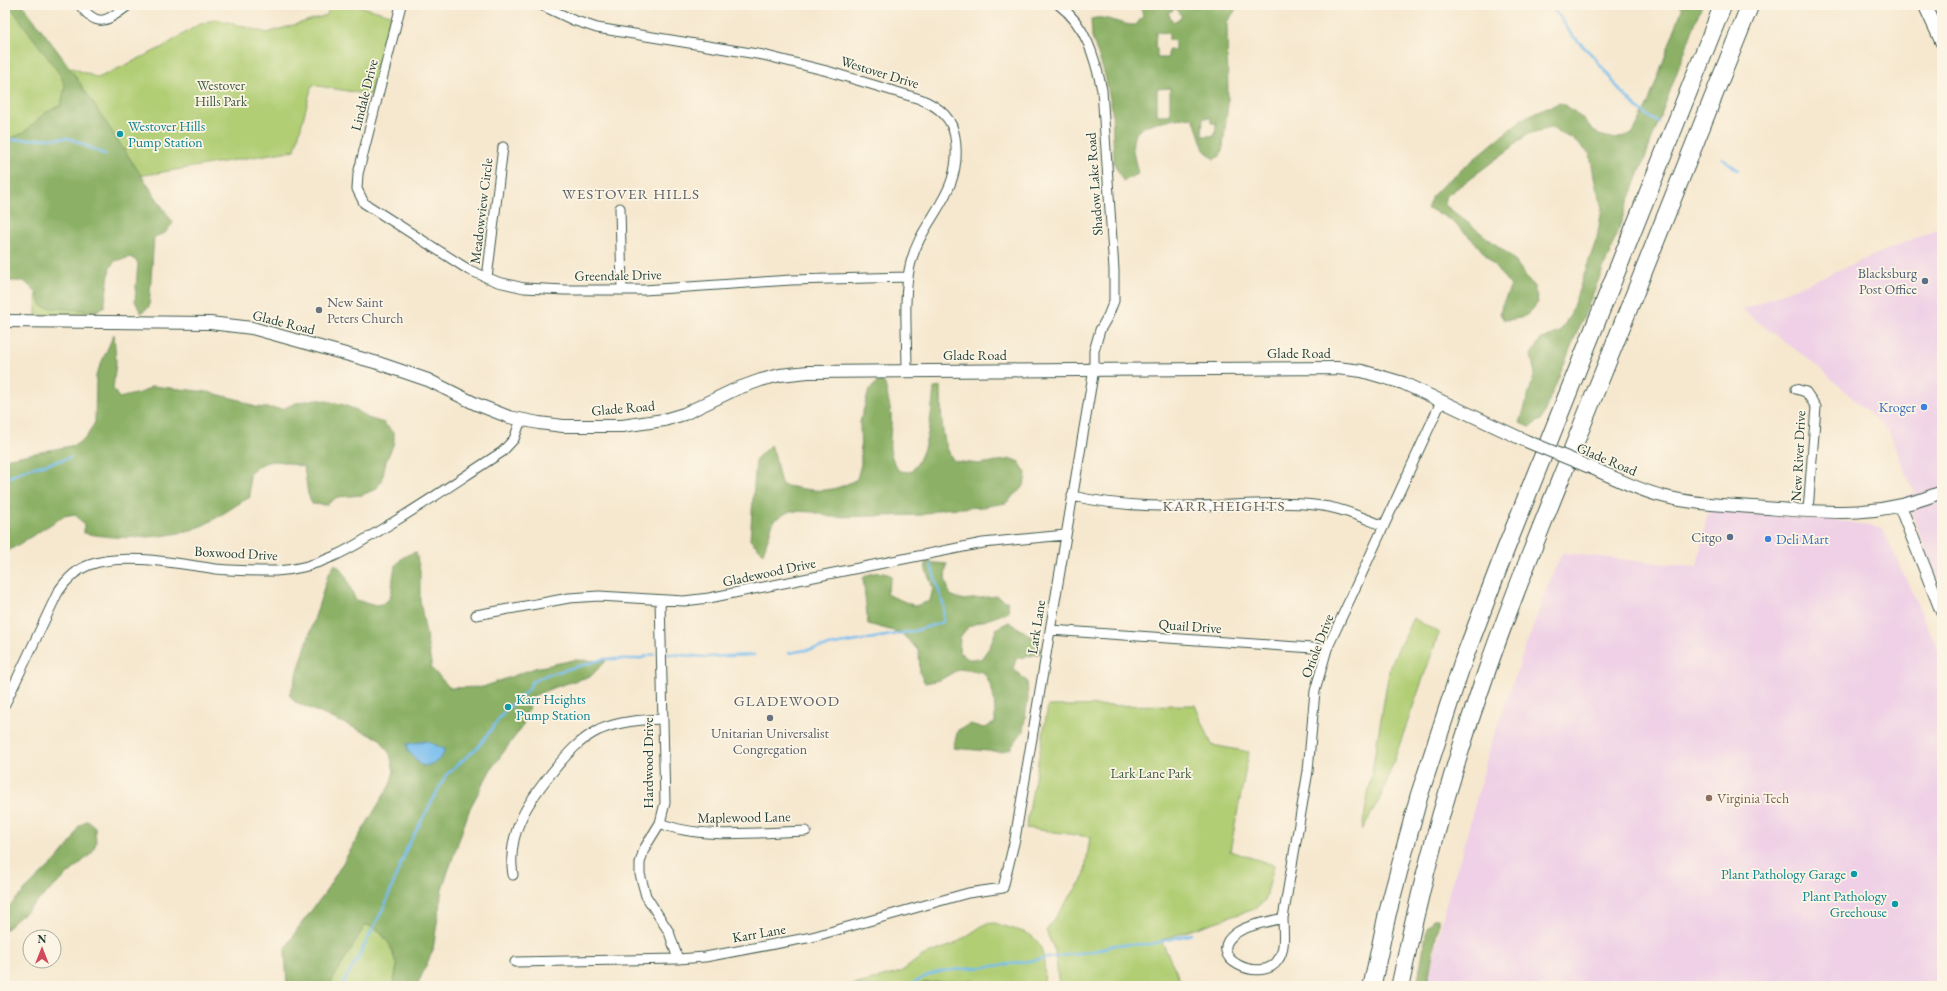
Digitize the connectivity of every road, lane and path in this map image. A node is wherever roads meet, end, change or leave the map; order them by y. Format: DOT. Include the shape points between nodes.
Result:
graph roads {
  1 [pos="80,5"];
  2 [pos="129,5"];
  3 [pos="401,5"];
  4 [pos="541,5"];
  5 [pos="1059,5"];
  6 [pos="1723,5"];
  7 [pos="1750,5"];
  8 [pos="1925,5"];
  9 [pos="1942,42"];
  10 [pos="503,147"];
  11 [pos="358,191"];
  12 [pos="620,208"];
  13 [pos="908,277"];
  14 [pos="487,278"];
  15 [pos="622,290"];
  16 [pos="5,321"];
  17 [pos="1094,369"];
  18 [pos="907,370"];
  19 [pos="1796,389"];
  20 [pos="1441,402"];
  21 [pos="521,420"];
  22 [pos="1942,492"];
  23 [pos="1072,496"];
  24 [pos="1900,506"];
  25 [pos="1808,511"];
  26 [pos="1384,526"];
  27 [pos="1066,535"];
  28 [pos="660,600"];
  29 [pos="1942,612"];
  30 [pos="476,614"];
  31 [pos="1050,630"];
  32 [pos="1327,649"];
  33 [pos="5,704"];
  34 [pos="662,719"];
  35 [pos="660,823"];
  36 [pos="806,831"];
  37 [pos="512,875"];
  38 [pos="1003,888"];
  39 [pos="1283,918"];
  40 [pos="678,959"];
  41 [pos="515,962"];
  42 [pos="1372,986"];
  43 [pos="1400,986"];
  1 -- 2 [label="street" via="89,16 100,21 110,19"];
  3 -- 11 [label="street, Lindale Drive" via="358,174"];
  4 -- 13 [label="street, Westover Drive" via="573,20 604,30 715,46 800,64 914,97 939,108 947,116 954,133 957,155 955,170 946,196 914,253"];
  5 -- 17 [label="street, Shadow Lake Road" via="1084,32 1096,63 1102,90 1114,301 1100,330 1094,351"];
  6 -- 42 [label="highway" via="1463,661 1414,816 1387,915"];
  7 -- 43 [label="highway" via="1533,548 1487,670 1438,824"];
  8 -- 9 [label="main road"];
  10 -- 14 [label="street, Meadowview Circle"];
  11 -- 14 [label="street, Greendale Drive" via="364,203 386,218 451,260"];
  12 -- 15 [label="street"];
  13 -- 15 [label="street, Greendale Drive" via="791,280"];
  13 -- 18 [label="street, Westover Drive"];
  14 -- 15 [label="street, Greendale Drive" via="513,286 536,289"];
  16 -- 21 [label="street, Glade Road" via="210,323 252,328 378,363 428,380 476,404"];
  17 -- 18 [label="street, Glade Road"];
  17 -- 20 [label="street, Glade Road" via="1337,368 1387,377"];
  17 -- 23 [label="street, Lark Lane"];
  18 -- 21 [label="street, Glade Road" via="780,375 736,390 684,414 641,424 608,427 563,426"];
  19 -- 25 [label="street, New River Drive" via="1806,392 1816,407"];
  20 -- 25 [label="street, Glade Road, bridge" via="1629,485 1673,499"];
  20 -- 26 [label="street, Oriole Drive"];
  21 -- 33 [label="street, Boxwood Drive" via="514,439 502,452 399,519 323,562 291,569 258,571 115,560 100,562 79,570 70,576 58,592"];
  22 -- 24 [label="street, Glade Road"];
  23 -- 26 [label="street" via="1113,504 1148,507 1311,505 1344,511"];
  23 -- 27 [label="street, Lark Lane"];
  24 -- 25 [label="street, Glade Road" via="1855,513"];
  24 -- 29 [label="street"];
  26 -- 32 [label="street, Oriole Drive"];
  27 -- 28 [label="street, Gladewood Drive" via="983,543 709,598"];
  27 -- 31 [label="street, Lark Lane"];
  28 -- 30 [label="street, Gladewood Drive" via="598,596 569,598"];
  28 -- 34 [label="street, Hardwood Drive"];
  31 -- 32 [label="street, Quail Drive"];
  31 -- 38 [label="street, Lark Lane" via="1015,839"];
  32 -- 39 [label="street, Oriole Drive" via="1315,691 1308,771"];
  34 -- 35 [label="street, Hardwood Drive" via="664,803"];
  34 -- 37 [label="street" via="613,725 591,734 571,749 521,816 513,842"];
  35 -- 36 [label="street, Maplewood Lane" via="684,831 702,833"];
  35 -- 40 [label="street, Hardwood Drive" via="644,849 640,874 646,896 669,932"];
  38 -- 40 [label="street, Karr Lane" via="968,894 812,937 705,957"];
  39 -- 39 [label="street, Oriole Drive" via="1248,927 1236,933 1227,942 1229,959 1236,965 1261,970 1270,968 1281,956"];
  40 -- 41 [label="street, Karr Lane"];
}
